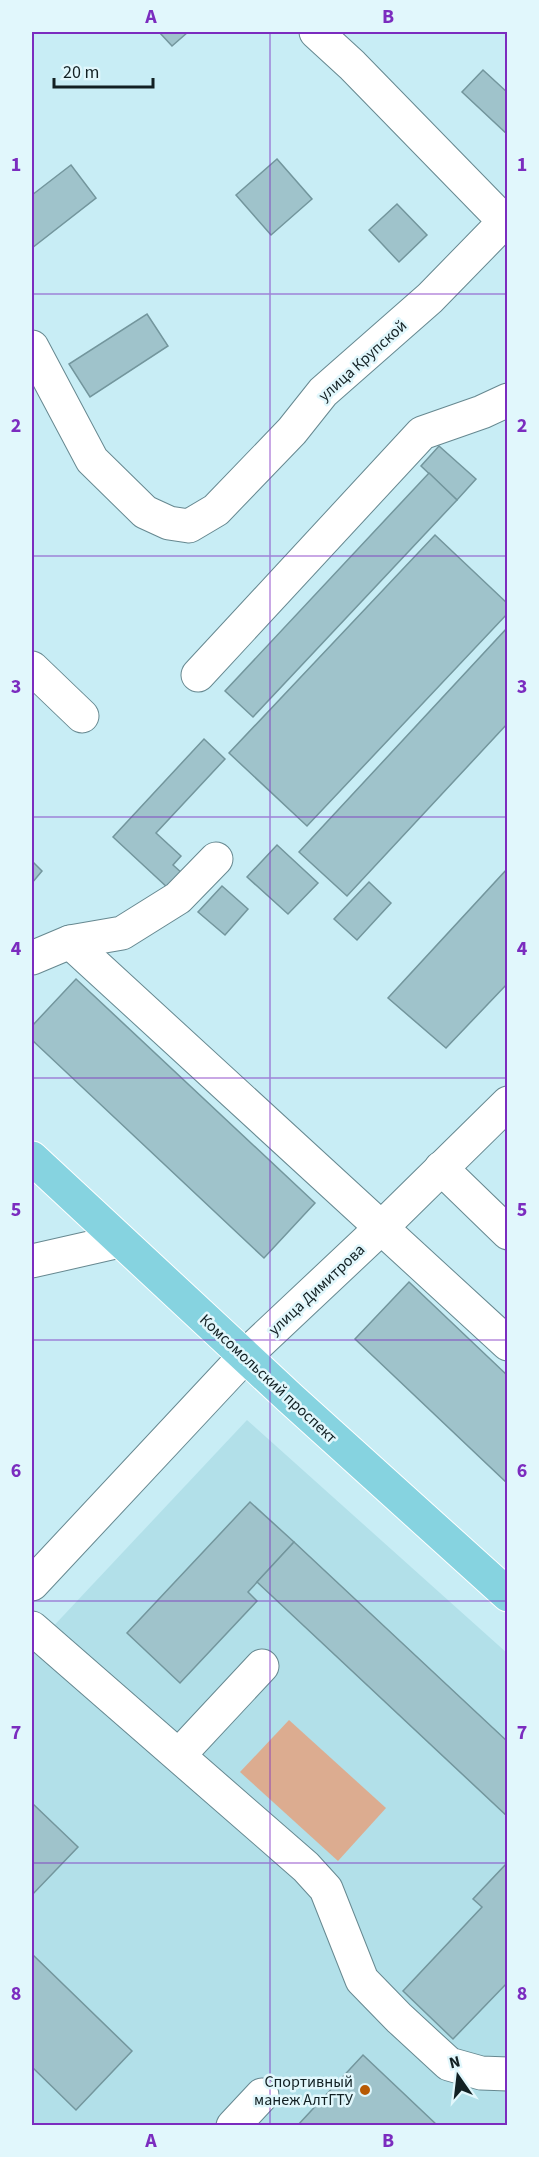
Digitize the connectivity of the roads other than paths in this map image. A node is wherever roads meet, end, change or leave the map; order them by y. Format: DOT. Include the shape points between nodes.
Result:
graph roads {
  1 [pos="316,32"];
  2 [pos="506,222"];
  3 [pos="32,348"];
  4 [pos="507,399"];
  5 [pos="32,668"];
  6 [pos="198,675"];
  7 [pos="82,716"];
  8 [pos="216,859"];
  9 [pos="70,942"];
  10 [pos="32,958"];
  11 [pos="507,1103"];
  12 [pos="32,1158"];
  13 [pos="441,1168"];
  14 [pos="381,1228"];
  15 [pos="507,1233"];
  16 [pos="120,1241"];
  17 [pos="32,1261"];
  18 [pos="507,1344"];
  19 [pos="245,1356"];
  20 [pos="32,1584"];
  21 [pos="507,1595"];
  22 [pos="32,1628"];
  23 [pos="262,1666"];
  24 [pos="179,1755"];
  25 [pos="507,2074"];
  26 [pos="262,2095"];
  27 [pos="233,2126"];
  1 -- 2 [label="street"];
  2 -- 3 [label="street, улица Крупской" via="430,298 324,392 216,510 189,526 169,523 145,512 92,460"];
  4 -- 6 [label="street" via="422,433"];
  5 -- 7 [label="street"];
  8 -- 9 [label="street" via="178,898 122,933"];
  9 -- 10 [label="street"];
  9 -- 14 [label="street"];
  11 -- 13 [label="street, улица Димитрова"];
  12 -- 16 [label="main road, Комсомольский проспект"];
  13 -- 14 [label="street, улица Димитрова"];
  13 -- 15 [label="street"];
  14 -- 18 [label="street"];
  14 -- 19 [label="street, улица Димитрова"];
  16 -- 17 [label="street"];
  16 -- 19 [label="main road, Комсомольский проспект"];
  19 -- 20 [label="street, улица Димитрова"];
  19 -- 21 [label="main road, Комсомольский проспект"];
  22 -- 24 [label="street"];
  23 -- 24 [label="street"];
  24 -- 25 [label="street" via="326,1889 362,1980 399,2018 449,2064 481,2073"];
  26 -- 27 [label="street"];
}
